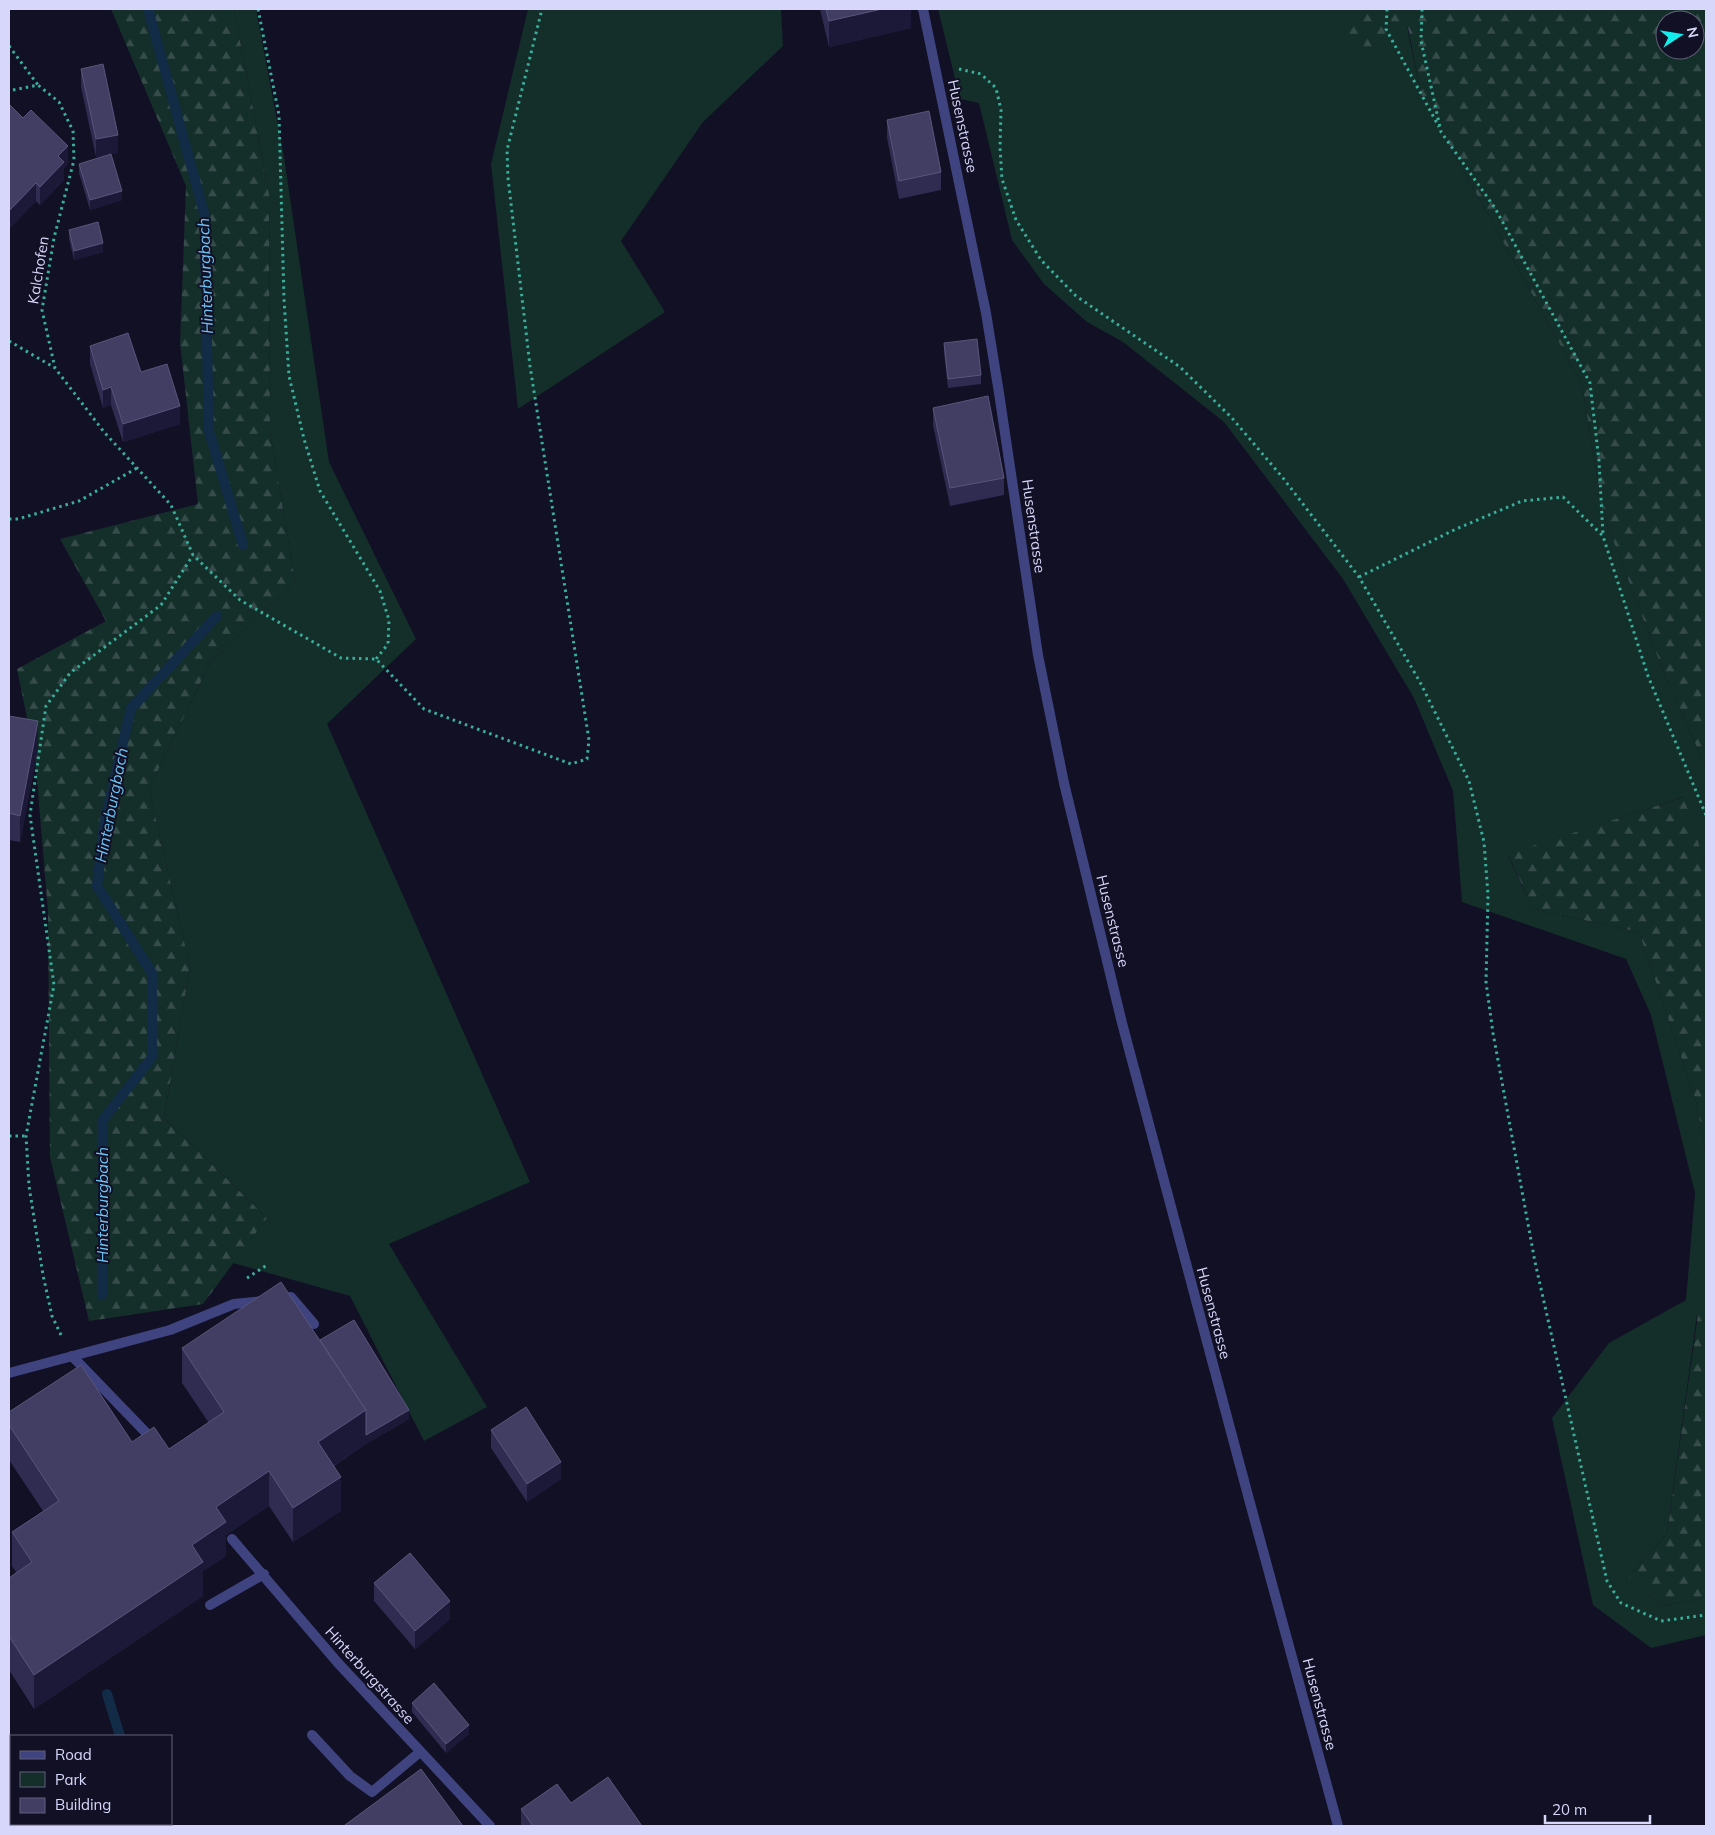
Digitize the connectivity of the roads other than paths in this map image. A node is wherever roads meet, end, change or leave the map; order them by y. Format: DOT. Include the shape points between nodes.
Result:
graph roads {
  1 [pos="922,9"];
  2 [pos="314,1324"];
  3 [pos="72,1356"];
  4 [pos="9,1373"];
  5 [pos="163,1451"];
  6 [pos="232,1540"];
  7 [pos="264,1574"];
  8 [pos="210,1605"];
  9 [pos="312,1735"];
  10 [pos="420,1752"];
  11 [pos="490,1826"];
  12 [pos="1338,1826"];
  1 -- 12 [label="street, Husenstrasse" via="986,313 1038,655 1064,783 1124,1033"];
  2 -- 3 [label="street" via="291,1297 234,1304 170,1330"];
  3 -- 4 [label="street"];
  3 -- 5 [label="street"];
  6 -- 7 [label="street, Hinterburgstrasse"];
  7 -- 8 [label="street"];
  7 -- 10 [label="street, Hinterburgstrasse" via="338,1663"];
  9 -- 10 [label="street" via="350,1776 372,1792"];
  10 -- 11 [label="street, Hinterburgstrasse"];
}
